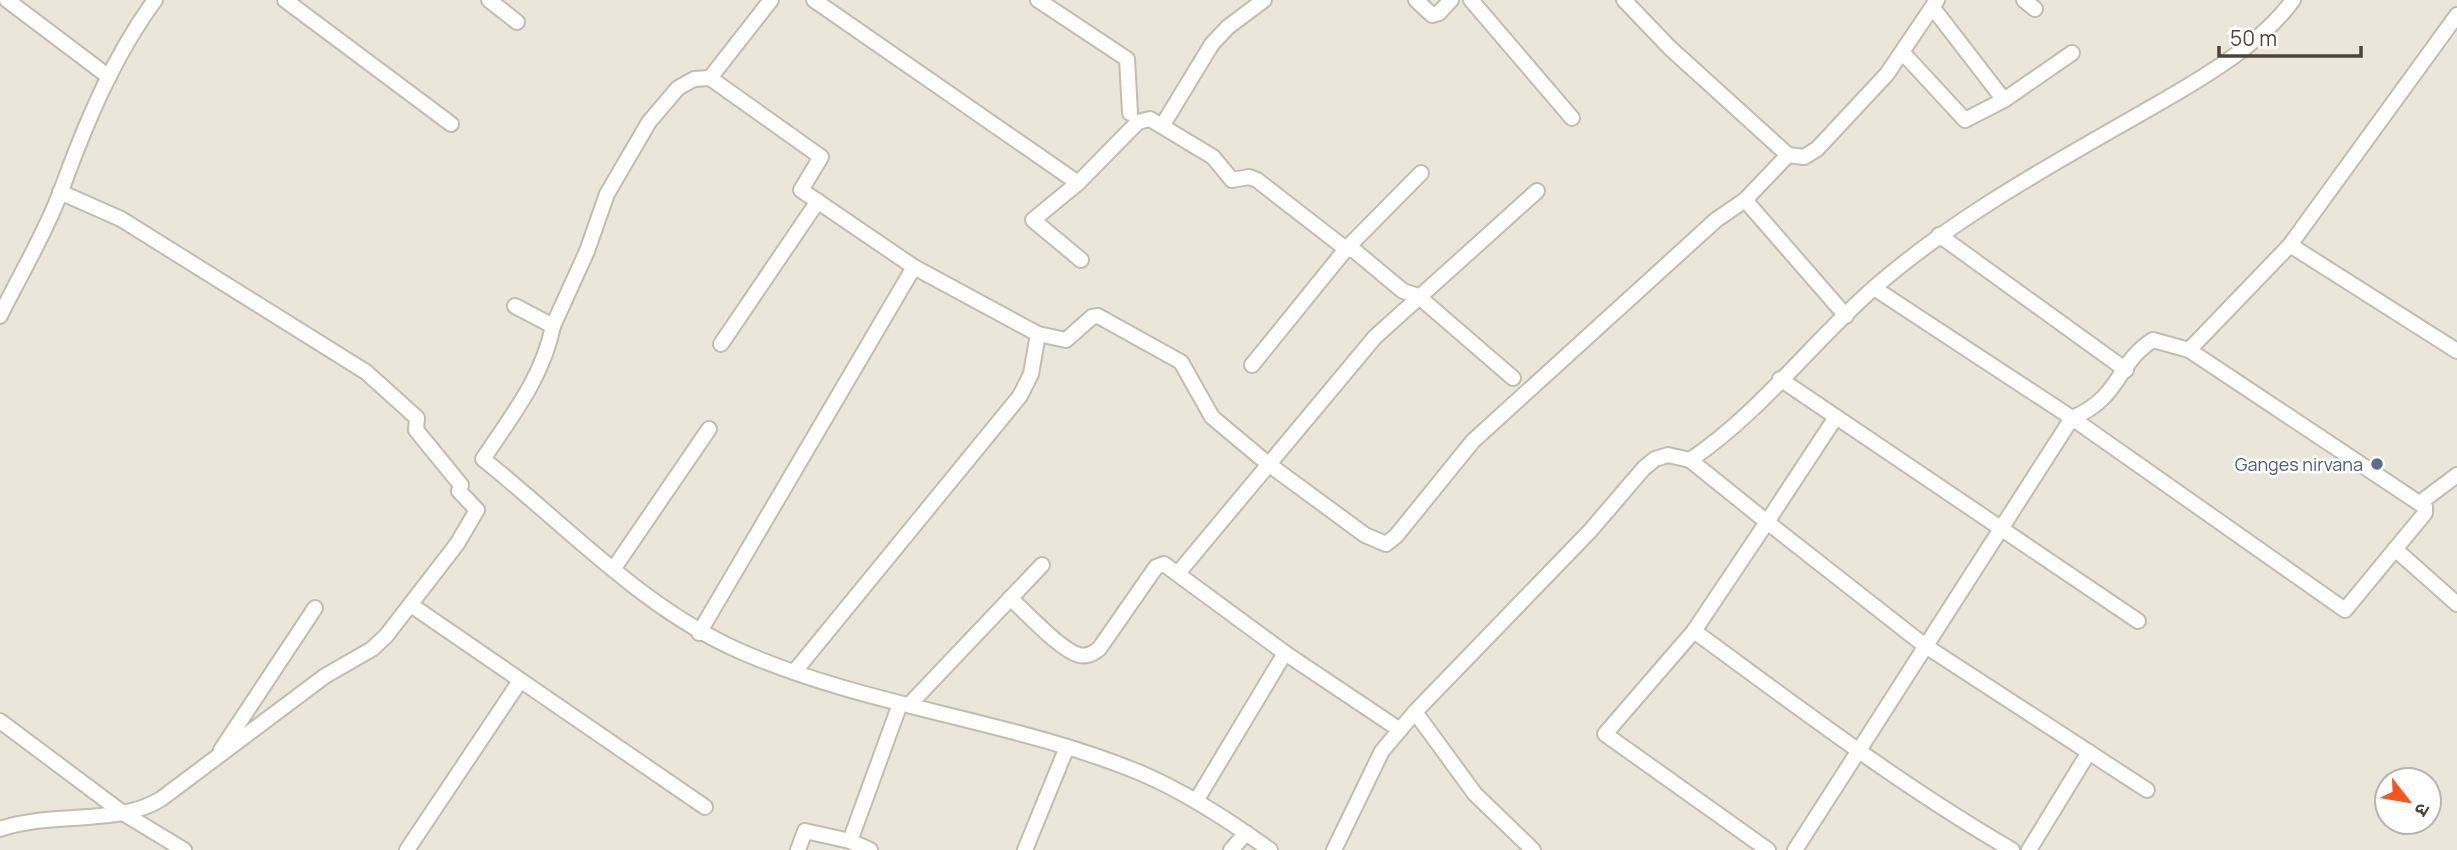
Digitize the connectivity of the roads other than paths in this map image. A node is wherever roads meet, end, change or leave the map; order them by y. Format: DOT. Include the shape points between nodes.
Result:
graph roads {
  1 [pos="7,0"];
  2 [pos="155,0"];
  3 [pos="285,0"];
  4 [pos="489,0"];
  5 [pos="771,0"];
  6 [pos="1038,0"];
  7 [pos="1264,0"];
  8 [pos="1416,0"];
  9 [pos="1451,0"];
  10 [pos="1471,0"];
  11 [pos="1624,0"];
  12 [pos="2293,0"];
  13 [pos="818,1"];
  14 [pos="1935,4"];
  15 [pos="1058,6"];
  16 [pos="2457,15"];
  17 [pos="517,22"];
  18 [pos="1903,53"];
  19 [pos="2072,53"];
  20 [pos="109,76"];
  21 [pos="710,78"];
  22 [pos="2004,100"];
  23 [pos="1129,113"];
  24 [pos="1572,118"];
  25 [pos="450,124"];
  26 [pos="1162,126"];
  27 [pos="1788,155"];
  28 [pos="1421,173"];
  29 [pos="1077,183"];
  30 [pos="1537,191"];
  31 [pos="60,192"];
  32 [pos="1745,200"];
  33 [pos="818,201"];
  34 [pos="1939,235"];
  35 [pos="2290,245"];
  36 [pos="1346,249"];
  37 [pos="1081,260"];
  38 [pos="914,267"];
  39 [pos="1874,288"];
  40 [pos="1418,296"];
  41 [pos="515,306"];
  42 [pos="0,316"];
  43 [pos="1846,316"];
  44 [pos="553,327"];
  45 [pos="1038,334"];
  46 [pos="721,344"];
  47 [pos="2189,350"];
  48 [pos="2457,351"];
  49 [pos="1252,365"];
  50 [pos="2126,370"];
  51 [pos="1513,378"];
  52 [pos="1780,379"];
  53 [pos="1836,417"];
  54 [pos="2072,418"];
  55 [pos="709,429"];
  56 [pos="1690,460"];
  57 [pos="1267,463"];
  58 [pos="2457,475"];
  59 [pos="2421,502"];
  60 [pos="1767,522"];
  61 [pos="1999,529"];
  62 [pos="2395,548"];
  63 [pos="1042,565"];
  64 [pos="614,568"];
  65 [pos="1179,572"];
  66 [pos="1010,598"];
  67 [pos="2457,604"];
  68 [pos="411,605"];
  69 [pos="315,608"];
  70 [pos="2138,621"];
  71 [pos="1693,631"];
  72 [pos="699,633"];
  73 [pos="1924,645"];
  74 [pos="1285,653"];
  75 [pos="795,671"];
  76 [pos="520,681"];
  77 [pos="904,704"];
  78 [pos="1415,712"];
  79 [pos="0,721"];
  80 [pos="1399,730"];
  81 [pos="1067,747"];
  82 [pos="1857,751"];
  83 [pos="2089,752"];
  84 [pos="215,759"];
  85 [pos="2147,790"];
  86 [pos="1196,800"];
  87 [pos="705,807"];
  88 [pos="123,813"];
  89 [pos="0,829"];
  90 [pos="1246,833"];
  91 [pos="850,841"];
  92 [pos="184,850"];
  93 [pos="407,850"];
  94 [pos="797,850"];
  95 [pos="870,850"];
  96 [pos="1025,850"];
  97 [pos="1231,850"];
  98 [pos="1270,850"];
  99 [pos="1334,850"];
  100 [pos="1533,850"];
  101 [pos="1768,850"];
  102 [pos="1795,850"];
  103 [pos="2012,850"];
  104 [pos="2029,850"];
  1 -- 20 [label="street"];
  2 -- 20 [label="street"];
  3 -- 25 [label="street"];
  4 -- 17 [label="street"];
  5 -- 21 [label="street"];
  6 -- 15 [label="street"];
  7 -- 26 [label="street" via="1212,44"];
  8 -- 9 [label="street" via="1432,15"];
  10 -- 24 [label="street"];
  11 -- 27 [label="street"];
  12 -- 34 [label="street" via="2275,21 2207,74 2016,183"];
  13 -- 29 [label="street"];
  14 -- 18 [label="street"];
  14 -- 22 [label="street"];
  15 -- 23 [label="street" via="1127,59"];
  16 -- 35 [label="street"];
  18 -- 22 [label="street" via="1965,120"];
  18 -- 27 [label="street" via="1811,155"];
  19 -- 22 [label="street"];
  20 -- 31 [label="street"];
  21 -- 33 [label="street" via="821,157 801,190"];
  21 -- 44 [label="street" via="694,79 678,88 649,122 607,194"];
  26 -- 29 [label="street" via="1150,119 1138,122"];
  26 -- 36 [label="street" via="1213,157 1232,180 1257,180"];
  27 -- 32 [label="street"];
  28 -- 36 [label="street"];
  29 -- 37 [label="street" via="1033,220"];
  30 -- 40 [label="street"];
  31 -- 42 [label="street"];
  31 -- 68 [label="street" via="121,219 366,372 417,418 416,430 477,510"];
  32 -- 43 [label="street"];
  32 -- 57 [label="street" via="1716,220 1473,441 1386,544 1365,535"];
  33 -- 38 [label="street"];
  33 -- 46 [label="street"];
  34 -- 39 [label="street"];
  34 -- 50 [label="street"];
  35 -- 47 [label="street"];
  35 -- 48 [label="street"];
  36 -- 40 [label="street"];
  36 -- 49 [label="street"];
  38 -- 45 [label="street"];
  38 -- 72 [label="street"];
  39 -- 43 [label="street"];
  39 -- 54 [label="street"];
  40 -- 51 [label="street"];
  40 -- 57 [label="street" via="1375,337"];
  41 -- 44 [label="street"];
  43 -- 52 [label="street"];
  44 -- 64 [label="street" via="540,373 483,459"];
  45 -- 57 [label="street" via="1066,340 1098,316 1169,355 1187,370 1212,417"];
  45 -- 75 [label="street" via="1031,374 1020,396"];
  47 -- 50 [label="street" via="2153,340 2139,349"];
  47 -- 59 [label="street"];
  50 -- 54 [label="street" via="2108,396"];
  52 -- 53 [label="street"];
  52 -- 56 [label="street" via="1721,439"];
  53 -- 60 [label="street"];
  53 -- 61 [label="street"];
  54 -- 61 [label="street"];
  54 -- 62 [label="street" via="2344,610"];
  55 -- 64 [label="street"];
  56 -- 60 [label="street"];
  56 -- 78 [label="street" via="1668,455 1644,468 1590,531"];
  57 -- 65 [label="street"];
  58 -- 59 [label="street"];
  59 -- 62 [label="street" via="2425,513"];
  60 -- 71 [label="street"];
  60 -- 73 [label="street"];
  61 -- 70 [label="street"];
  61 -- 73 [label="street"];
  62 -- 67 [label="street"];
  63 -- 66 [label="street"];
  64 -- 72 [label="street"];
  65 -- 66 [label="street" via="1164,564 1156,567 1099,649 1090,655 1067,648"];
  65 -- 74 [label="street"];
  66 -- 77 [label="street"];
  68 -- 76 [label="street"];
  68 -- 84 [label="street" via="372,649 325,676"];
  69 -- 84 [label="street"];
  71 -- 82 [label="street"];
  71 -- 101 [label="street" via="1605,734"];
  72 -- 75 [label="street"];
  73 -- 82 [label="street"];
  73 -- 83 [label="street"];
  74 -- 80 [label="street"];
  74 -- 86 [label="street"];
  75 -- 77 [label="street"];
  76 -- 87 [label="street"];
  76 -- 93 [label="street"];
  77 -- 81 [label="street"];
  77 -- 91 [label="street"];
  78 -- 80 [label="street"];
  78 -- 100 [label="street" via="1475,794"];
  79 -- 88 [label="street"];
  80 -- 99 [label="street" via="1382,751"];
  81 -- 86 [label="street" via="1143,774"];
  81 -- 96 [label="street"];
  82 -- 102 [label="street"];
  82 -- 103 [label="street"];
  83 -- 85 [label="street"];
  83 -- 104 [label="street"];
  84 -- 88 [label="street" via="143,810"];
  86 -- 90 [label="street"];
  88 -- 89 [label="street" via="44,818"];
  88 -- 92 [label="street"];
  90 -- 97 [label="street"];
  90 -- 98 [label="street"];
  91 -- 94 [label="street" via="805,831"];
  91 -- 95 [label="street"];
}
